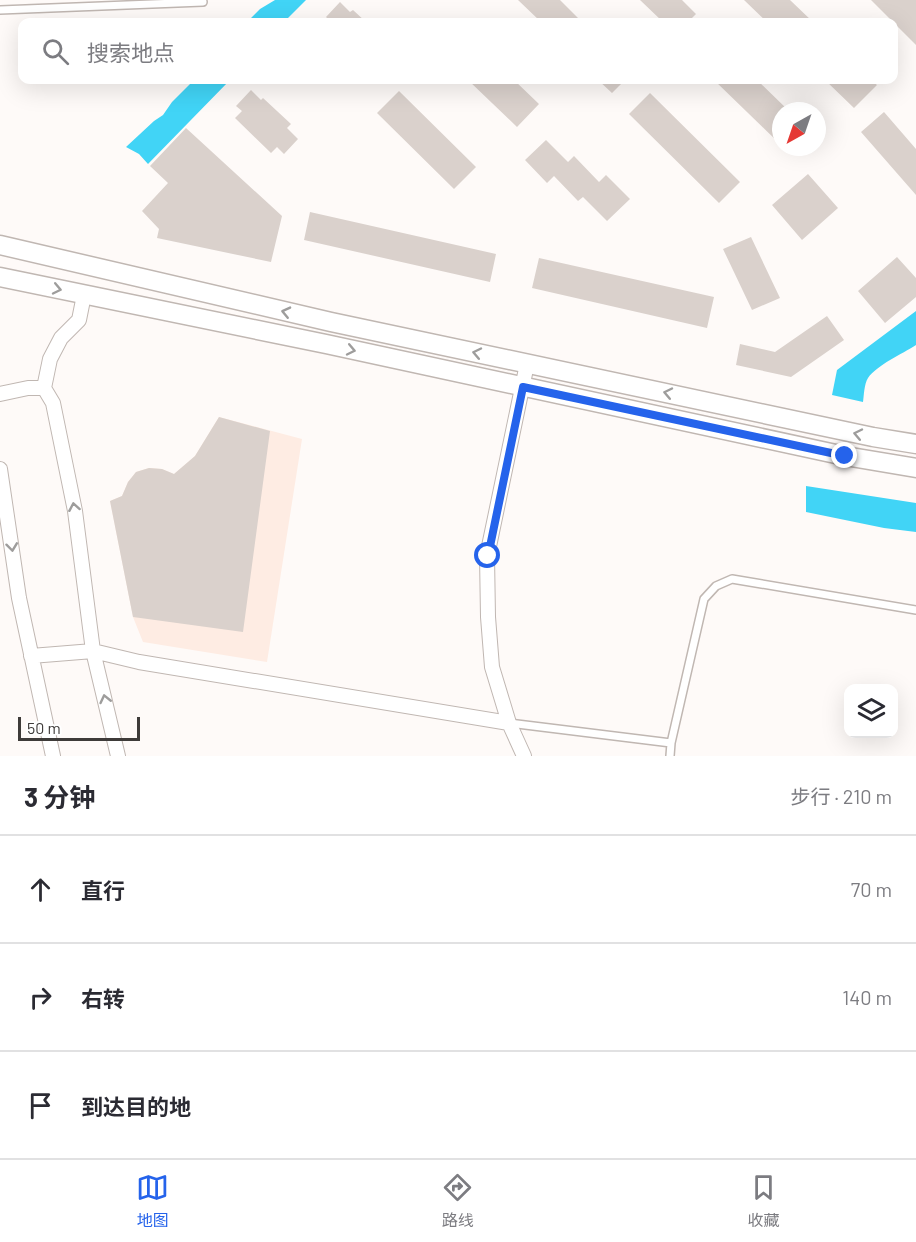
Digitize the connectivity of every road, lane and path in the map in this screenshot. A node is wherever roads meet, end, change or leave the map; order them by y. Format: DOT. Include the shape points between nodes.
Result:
graph roads {
  1 [pos="42,0"];
  2 [pos="203,2"];
  3 [pos="43,8"];
  4 [pos="0,10"];
  5 [pos="0,245"];
  6 [pos="0,277"];
  7 [pos="84,295"];
  8 [pos="527,364"];
  9 [pos="523,387"];
  10 [pos="44,388"];
  11 [pos="0,394"];
  12 [pos="916,444"];
  13 [pos="916,468"];
  14 [pos="0,469"];
  15 [pos="916,610"];
  16 [pos="93,651"];
  17 [pos="31,656"];
  18 [pos="509,723"];
  19 [pos="671,743"];
  20 [pos="53,756"];
  21 [pos="118,756"];
  22 [pos="524,756"];
  23 [pos="670,756"];
  1 -- 3 [label="lane"];
  2 -- 3 [label="lane"];
  3 -- 4 [label="lane"];
  8 -- 5 [label="main road, one-way"];
  6 -- 7 [label="main road, one-way"];
  7 -- 9 [label="main road, one-way"];
  7 -- 10 [label="street" via="79,320 61,339 50,359"];
  8 -- 9 [label="street"];
  12 -- 8 [label="main road, one-way"];
  9 -- 13 [label="main road"];
  9 -- 18 [label="street" via="488,556 492,667"];
  10 -- 11 [label="street"];
  16 -- 10 [label="street, one-way" via="75,511 53,402"];
  14 -- 17 [label="street, one-way"];
  15 -- 19 [label="lane" via="732,579 716,586 704,599"];
  16 -- 17 [label="street"];
  16 -- 18 [label="street"];
  21 -- 16 [label="street, one-way"];
  17 -- 20 [label="street"];
  18 -- 19 [label="lane"];
  18 -- 22 [label="street"];
  19 -- 23 [label="lane"];
}
